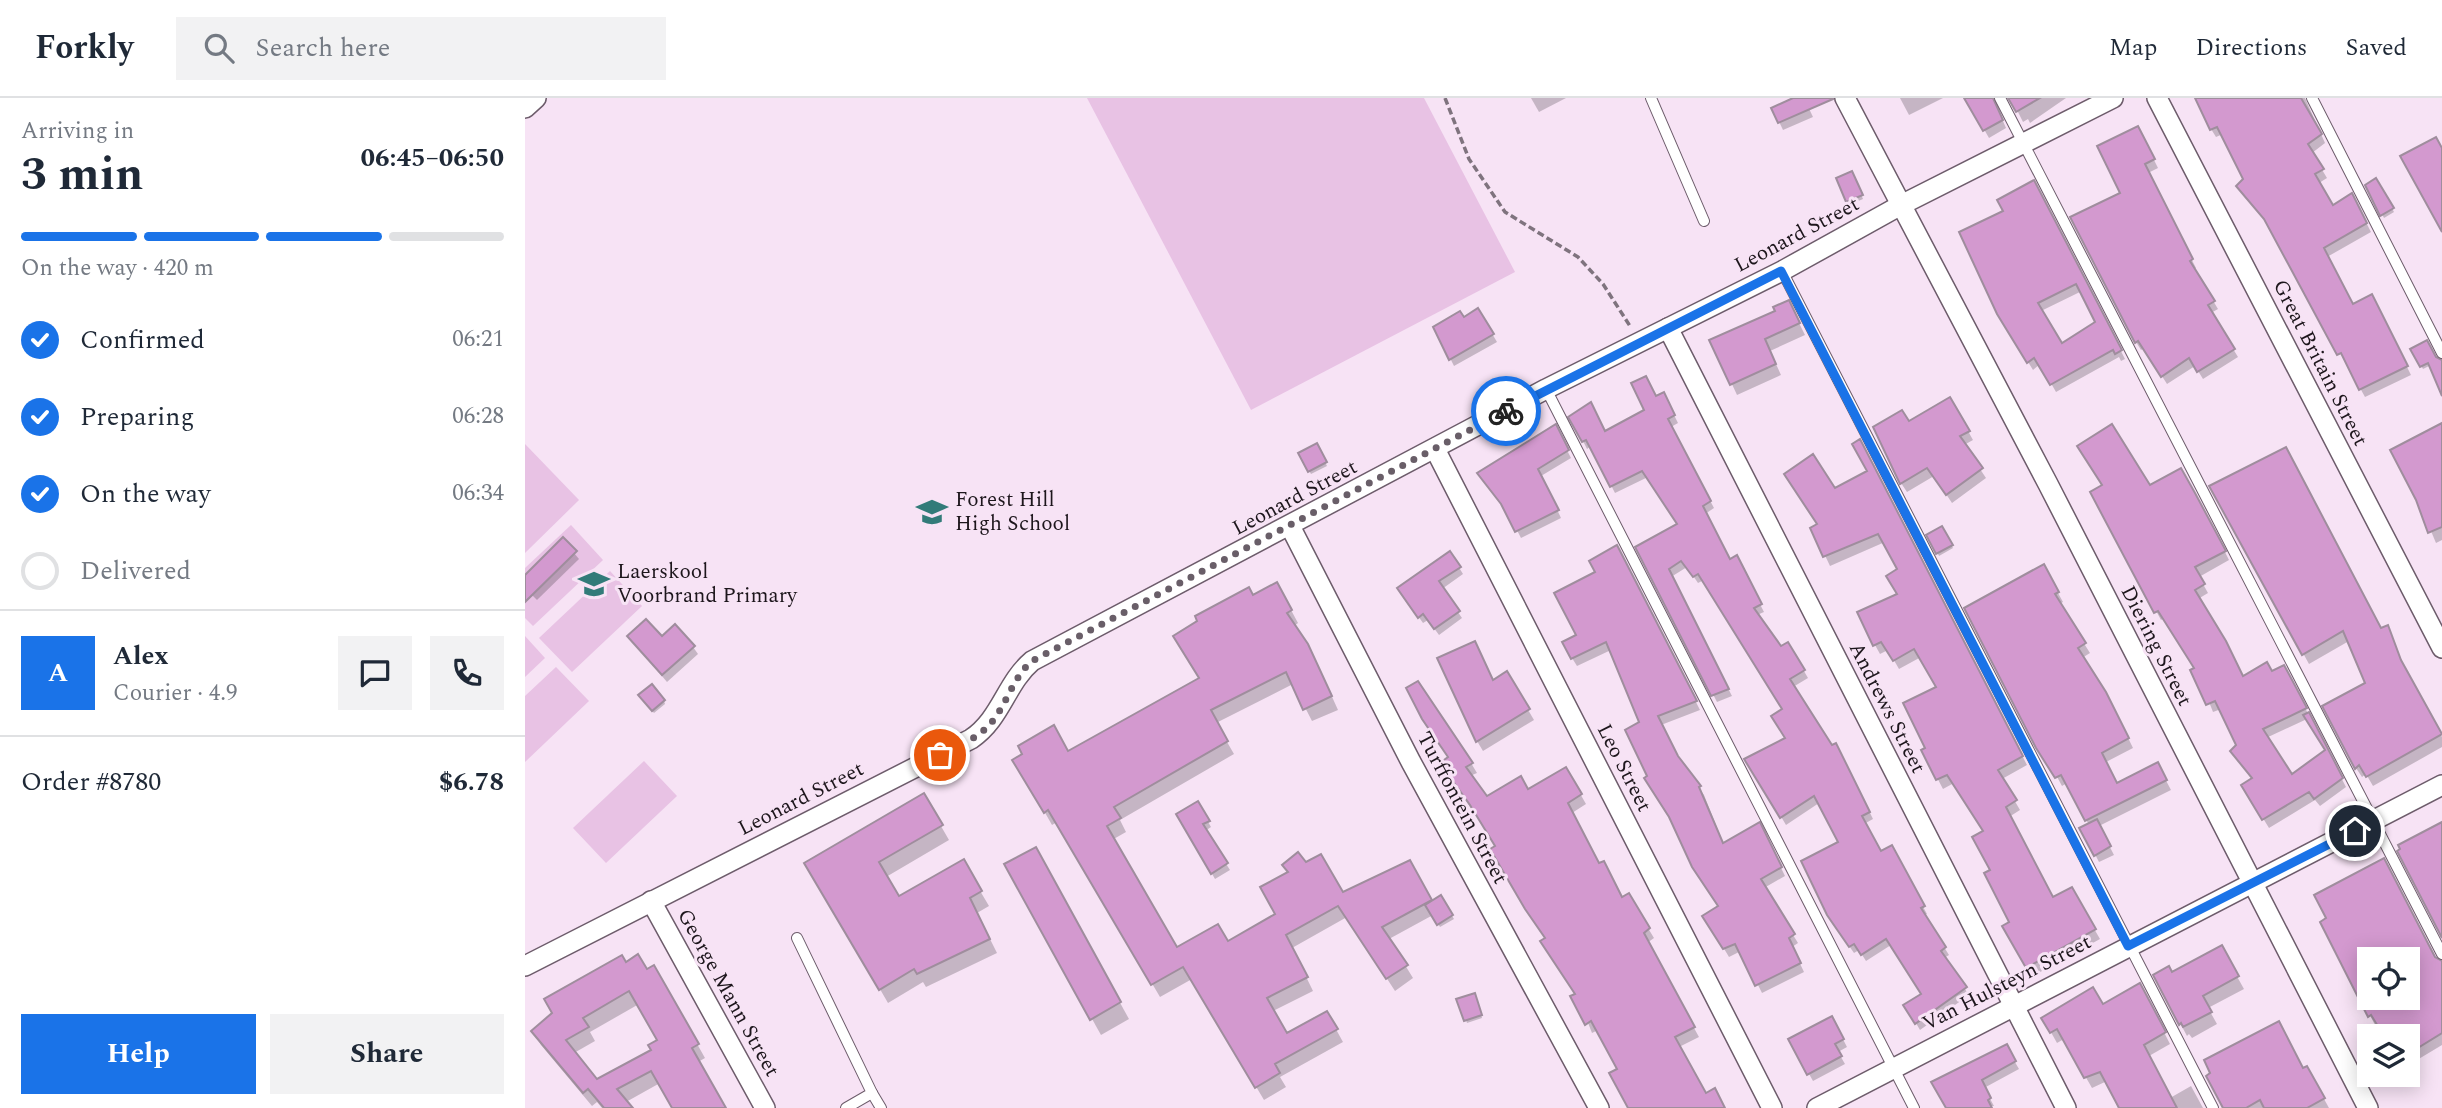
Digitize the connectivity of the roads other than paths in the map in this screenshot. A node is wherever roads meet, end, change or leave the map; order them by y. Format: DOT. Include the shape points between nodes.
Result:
graph roads {
  1 [pos="536,98"];
  2 [pos="1651,98"];
  3 [pos="1845,98"];
  4 [pos="2000,98"];
  5 [pos="2113,98"];
  6 [pos="2157,98"];
  7 [pos="2312,98"];
  8 [pos="525,108"];
  9 [pos="2024,144"];
  10 [pos="1901,205"];
  11 [pos="1704,221"];
  12 [pos="1781,271"];
  13 [pos="1668,328"];
  14 [pos="2442,353"];
  15 [pos="1546,388"];
  16 [pos="1435,449"];
  17 [pos="1290,526"];
  18 [pos="2442,648"];
  19 [pos="2442,785"];
  20 [pos="2374,821"];
  21 [pos="2251,884"];
  22 [pos="651,901"];
  23 [pos="797,938"];
  24 [pos="2128,946"];
  25 [pos="2442,954"];
  26 [pos="525,966"];
  27 [pos="2013,1006"];
  28 [pos="1893,1068"];
  29 [pos="871,1093"];
  30 [pos="765,1108"];
  31 [pos="846,1108"];
  32 [pos="881,1108"];
  33 [pos="1599,1108"];
  34 [pos="1772,1108"];
  35 [pos="1817,1108"];
  36 [pos="1915,1108"];
  37 [pos="2066,1108"];
  38 [pos="2213,1108"];
  39 [pos="2368,1108"];
  1 -- 8 [label="street"];
  2 -- 11 [label="lane"];
  3 -- 10 [label="street, Diering Street"];
  4 -- 9 [label="lane"];
  5 -- 9 [label="street, Leonard Street"];
  6 -- 18 [label="street, Great Britain Street"];
  7 -- 14 [label="lane"];
  9 -- 10 [label="street, Leonard Street"];
  9 -- 20 [label="lane"];
  10 -- 12 [label="street, Leonard Street"];
  10 -- 21 [label="street, Diering Street"];
  12 -- 13 [label="street, Leonard Street"];
  12 -- 24 [label="lane"];
  13 -- 15 [label="street, Leonard Street"];
  13 -- 27 [label="street, Andrews Street"];
  15 -- 16 [label="street, Leonard Street"];
  15 -- 28 [label="lane"];
  16 -- 17 [label="street, Leonard Street"];
  16 -- 34 [label="street, Leo Street"];
  17 -- 22 [label="street, Leonard Street" via="1032,661 1021,670 993,720 971,739"];
  17 -- 33 [label="street, Turffontein Street" via="1411,762"];
  19 -- 20 [label="street, Van Hulsteyn Street"];
  20 -- 21 [label="street, Van Hulsteyn Street"];
  20 -- 25 [label="lane"];
  21 -- 24 [label="street, Van Hulsteyn Street"];
  21 -- 39 [label="street, Diering Street"];
  22 -- 26 [label="street, Leonard Street"];
  22 -- 30 [label="street, George Mann Street"];
  23 -- 29 [label="lane"];
  24 -- 27 [label="street, Van Hulsteyn Street"];
  24 -- 38 [label="lane"];
  27 -- 28 [label="street, Van Hulsteyn Street"];
  27 -- 37 [label="street, Andrews Street"];
  28 -- 35 [label="street, Van Hulsteyn Street"];
  28 -- 36 [label="lane"];
  29 -- 31 [label="lane"];
  29 -- 32 [label="lane"];
}
